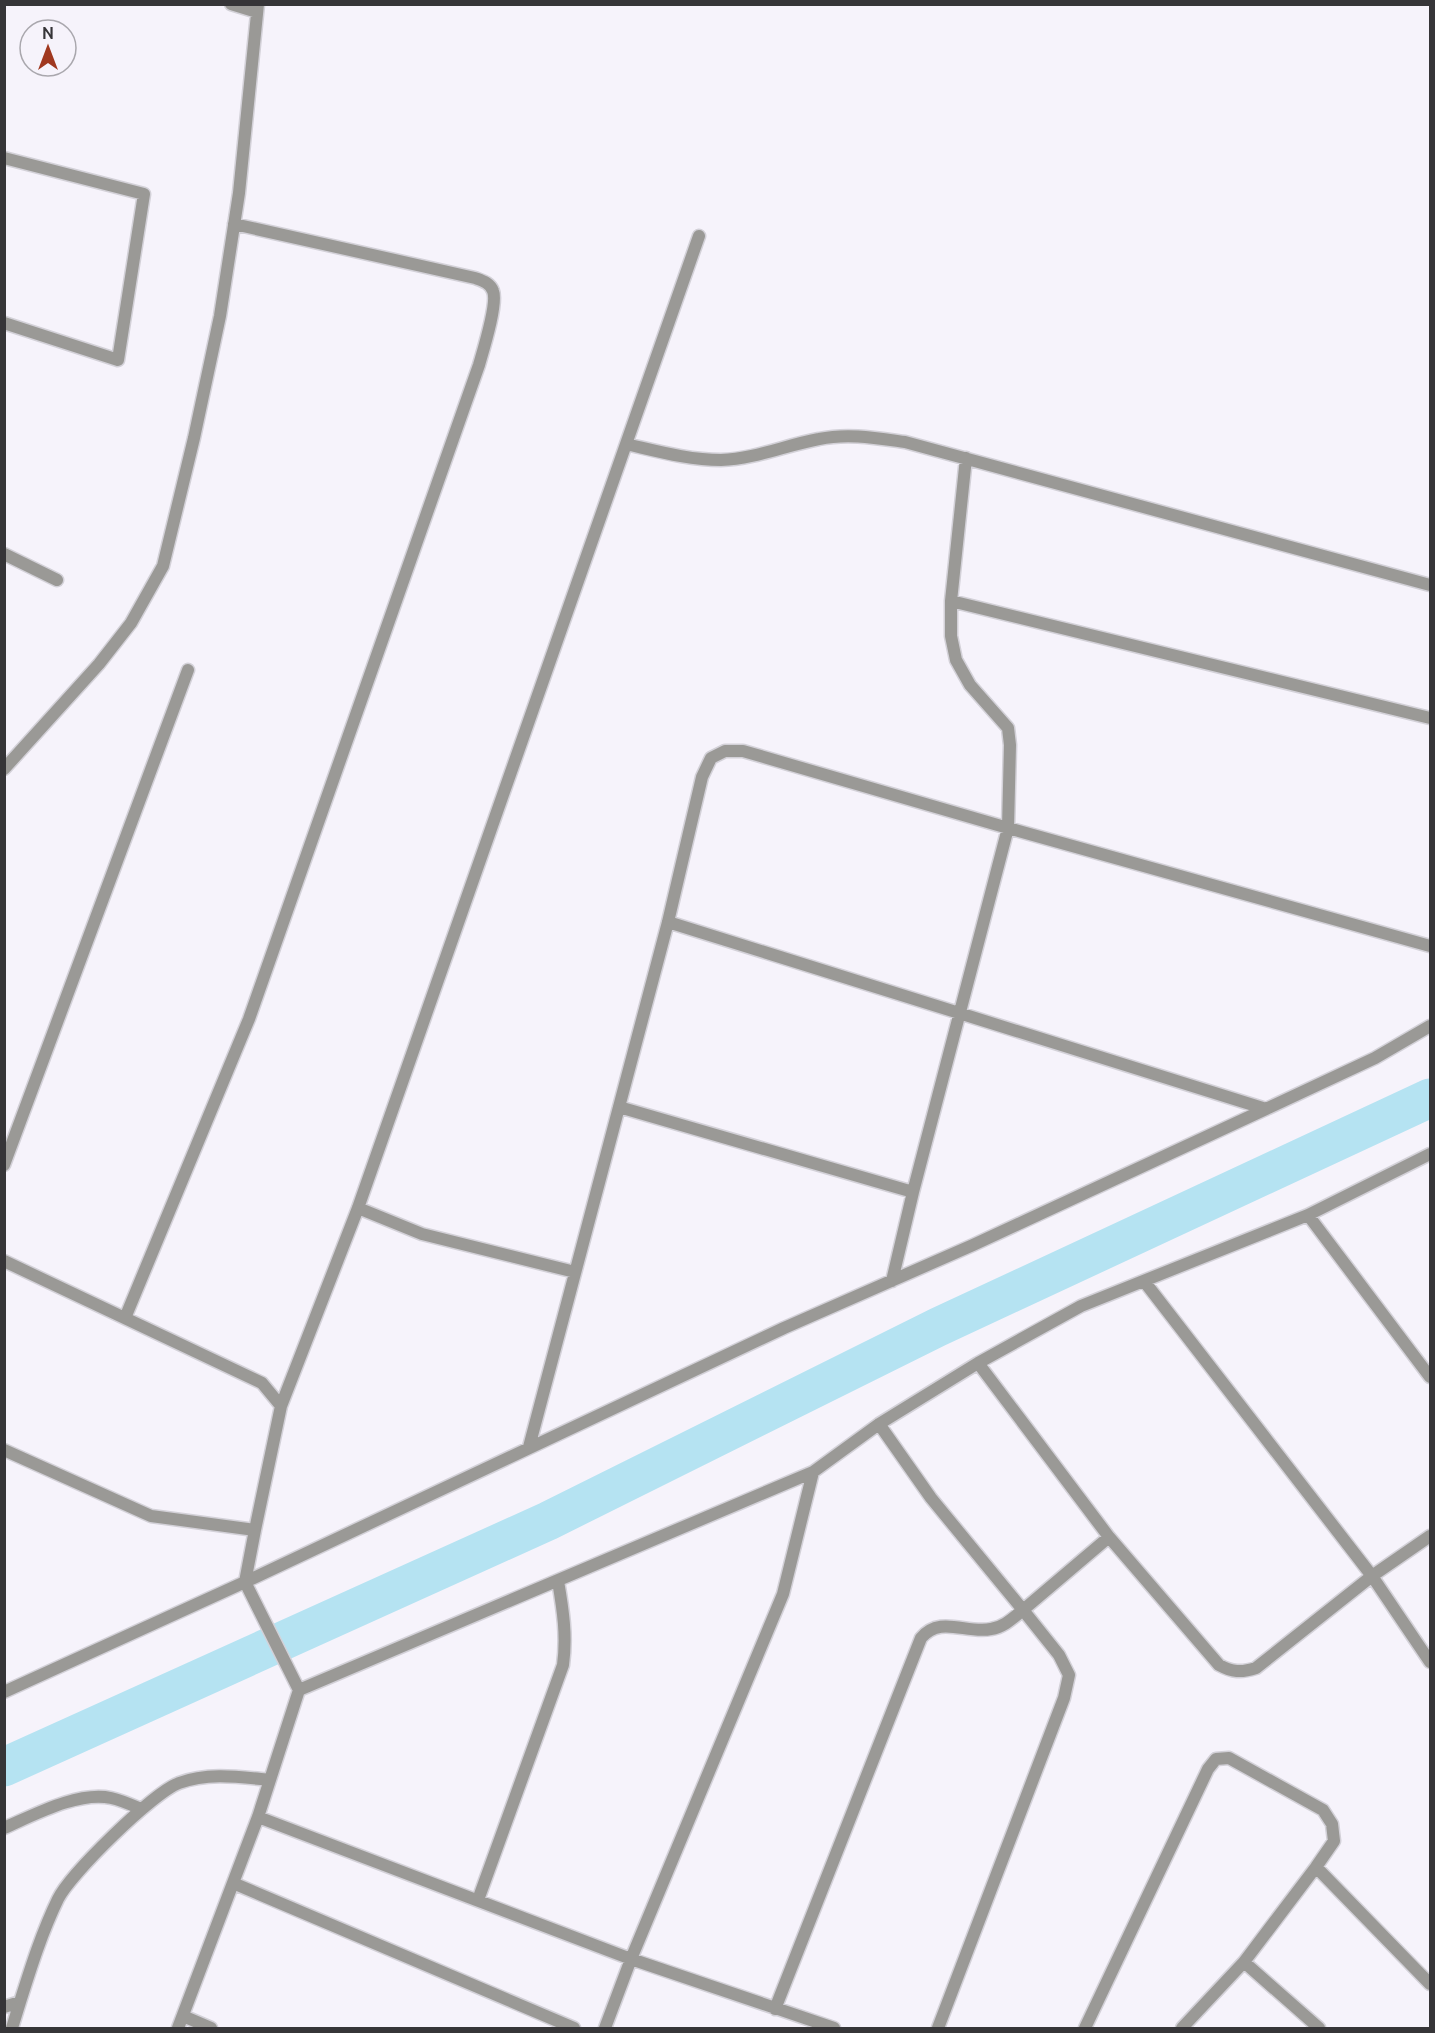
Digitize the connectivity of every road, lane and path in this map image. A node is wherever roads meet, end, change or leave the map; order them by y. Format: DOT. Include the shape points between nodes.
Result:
graph roads {
  1 [pos="231,4"];
  2 [pos="257,8"];
  3 [pos="4,158"];
  4 [pos="234,224"];
  5 [pos="699,236"];
  6 [pos="4,323"];
  7 [pos="626,444"];
  8 [pos="966,458"];
  9 [pos="4,554"];
  10 [pos="57,580"];
  11 [pos="1431,585"];
  12 [pos="951,601"];
  13 [pos="188,670"];
  14 [pos="1431,718"];
  15 [pos="4,769"];
  16 [pos="1008,828"];
  17 [pos="668,922"];
  18 [pos="1431,946"];
  19 [pos="959,1014"];
  20 [pos="1431,1026"];
  21 [pos="619,1107"];
  22 [pos="1266,1109"];
  23 [pos="1431,1154"];
  24 [pos="4,1165"];
  25 [pos="914,1192"];
  26 [pos="358,1208"];
  27 [pos="1308,1215"];
  28 [pos="4,1261"];
  29 [pos="575,1272"];
  30 [pos="892,1281"];
  31 [pos="1144,1281"];
  32 [pos="125,1318"];
  33 [pos="978,1363"];
  34 [pos="1431,1377"];
  35 [pos="281,1406"];
  36 [pos="879,1424"];
  37 [pos="529,1448"];
  38 [pos="4,1450"];
  39 [pos="813,1473"];
  40 [pos="255,1530"];
  41 [pos="1431,1536"];
  42 [pos="1108,1537"];
  43 [pos="1372,1576"];
  44 [pos="558,1581"];
  45 [pos="245,1582"];
  46 [pos="1023,1610"];
  47 [pos="1431,1662"];
  48 [pos="5,1690"];
  49 [pos="299,1690"];
  50 [pos="270,1780"];
  51 [pos="141,1809"];
  52 [pos="258,1817"];
  53 [pos="4,1828"];
  54 [pos="1316,1868"];
  55 [pos="233,1883"];
  56 [pos="478,1900"];
  57 [pos="631,1959"];
  58 [pos="1244,1962"];
  59 [pos="1431,1984"];
  60 [pos="20,2002"];
  61 [pos="4,2007"];
  62 [pos="775,2008"];
  63 [pos="183,2016"];
  64 [pos="12,2028"];
  65 [pos="178,2028"];
  66 [pos="211,2028"];
  67 [pos="574,2028"];
  68 [pos="605,2028"];
  69 [pos="834,2028"];
  70 [pos="938,2028"];
  71 [pos="1085,2028"];
  72 [pos="1182,2028"];
  73 [pos="1319,2028"];
  1 -- 2 [label="street"];
  2 -- 4 [label="street"];
  3 -- 6 [label="street" via="144,194 118,360"];
  4 -- 15 [label="street" via="218,327 163,566 125,631"];
  4 -- 32 [label="street" via="475,278 487,283 494,292 494,305 479,365 249,1019"];
  5 -- 7 [label="street"];
  7 -- 8 [label="street" via="721,460 749,457 820,438 855,436 905,442"];
  7 -- 26 [label="street"];
  8 -- 11 [label="street"];
  8 -- 12 [label="street"];
  9 -- 10 [label="street"];
  12 -- 14 [label="street"];
  12 -- 16 [label="street" via="956,660 970,685 1008,728"];
  13 -- 24 [label="street"];
  16 -- 17 [label="street" via="743,752 725,752 711,758 702,777"];
  16 -- 18 [label="street"];
  16 -- 19 [label="street"];
  17 -- 19 [label="street"];
  17 -- 21 [label="street"];
  19 -- 22 [label="street"];
  19 -- 25 [label="street"];
  20 -- 22 [label="street" via="1375,1058"];
  21 -- 25 [label="street"];
  21 -- 29 [label="street"];
  22 -- 30 [label="street"];
  23 -- 27 [label="street"];
  25 -- 30 [label="street"];
  26 -- 29 [label="street" via="423,1234"];
  26 -- 35 [label="street"];
  27 -- 31 [label="street"];
  27 -- 34 [label="street"];
  28 -- 32 [label="street"];
  29 -- 37 [label="street"];
  30 -- 37 [label="street"];
  31 -- 33 [label="street" via="1081,1306"];
  31 -- 43 [label="street"];
  32 -- 35 [label="street" via="262,1383"];
  33 -- 36 [label="street"];
  33 -- 42 [label="street"];
  35 -- 40 [label="street"];
  36 -- 39 [label="street"];
  36 -- 46 [label="street" via="931,1497"];
  37 -- 45 [label="street"];
  38 -- 40 [label="street" via="152,1516"];
  39 -- 44 [label="street"];
  39 -- 57 [label="street" via="783,1594"];
  40 -- 45 [label="street"];
  41 -- 43 [label="street"];
  42 -- 43 [label="street" via="1219,1665 1231,1671 1256,1668"];
  42 -- 46 [label="street"];
  43 -- 47 [label="street"];
  44 -- 49 [label="street"];
  44 -- 56 [label="street" via="565,1620 563,1665"];
  45 -- 48 [label="street"];
  45 -- 49 [label="street"];
  46 -- 62 [label="street" via="992,1629 939,1626 928,1629 921,1638"];
  46 -- 70 [label="street" via="1059,1655 1069,1675 1064,1698"];
  49 -- 50 [label="street"];
  50 -- 51 [label="street" via="196,1778 178,1783"];
  50 -- 52 [label="street"];
  51 -- 53 [label="street" via="110,1797 89,1797 54,1806"];
  51 -- 60 [label="street" via="60,1896 42,1935"];
  52 -- 55 [label="street"];
  52 -- 56 [label="street"];
  54 -- 58 [label="street"];
  54 -- 59 [label="street"];
  54 -- 71 [label="street" via="1334,1841 1332,1824 1323,1810 1229,1758 1216,1759"];
  55 -- 63 [label="street"];
  55 -- 67 [label="street"];
  56 -- 57 [label="street"];
  57 -- 62 [label="street"];
  57 -- 68 [label="street"];
  58 -- 72 [label="street"];
  58 -- 73 [label="street"];
  60 -- 61 [label="street"];
  60 -- 64 [label="street"];
  62 -- 69 [label="street"];
  63 -- 65 [label="street"];
  63 -- 66 [label="street"];
}
